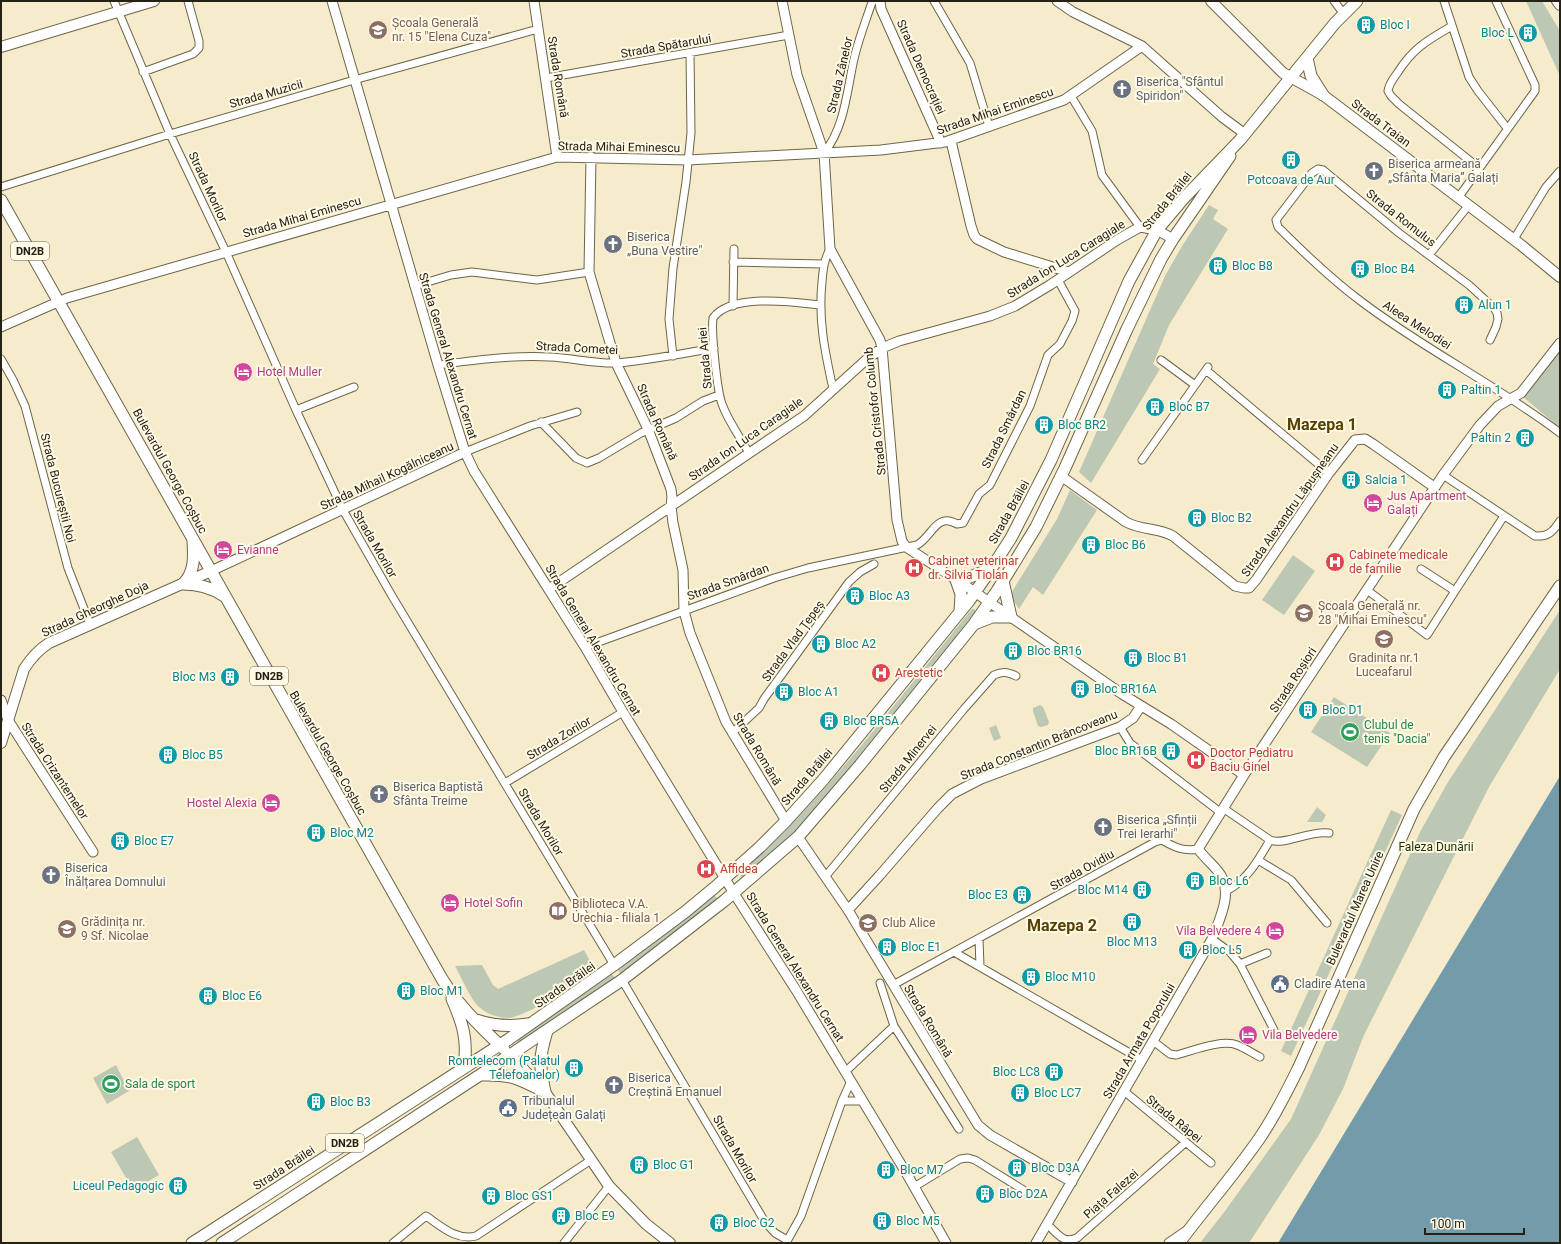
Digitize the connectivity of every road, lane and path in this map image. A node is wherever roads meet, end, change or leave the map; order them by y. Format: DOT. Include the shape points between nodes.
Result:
graph roads {
  1 [pos="114,1"];
  2 [pos="154,1"];
  3 [pos="188,1"];
  4 [pos="332,1"];
  5 [pos="534,1"];
  6 [pos="782,1"];
  7 [pos="873,1"];
  8 [pos="880,1"];
  9 [pos="934,1"];
  10 [pos="1057,1"];
  11 [pos="1211,1"];
  12 [pos="1334,1"];
  13 [pos="1356,1"];
  14 [pos="1444,1"];
  15 [pos="1496,1"];
  16 [pos="1558,1"];
  17 [pos="1560,5"];
  18 [pos="117,12"];
  19 [pos="1343,13"];
  20 [pos="1452,26"];
  21 [pos="538,29"];
  22 [pos="789,35"];
  23 [pos="1142,46"];
  24 [pos="1,47"];
  25 [pos="690,53"];
  26 [pos="1307,58"];
  27 [pos="143,72"];
  28 [pos="1291,77"];
  29 [pos="546,78"];
  30 [pos="354,80"];
  31 [pos="1323,95"];
  32 [pos="1071,96"];
  33 [pos="989,126"];
  34 [pos="1507,128"];
  35 [pos="170,134"];
  36 [pos="1243,137"];
  37 [pos="951,141"];
  38 [pos="941,143"];
  39 [pos="824,153"];
  40 [pos="557,156"];
  41 [pos="591,157"];
  42 [pos="688,160"];
  43 [pos="1479,168"];
  44 [pos="1560,170"];
  45 [pos="1,187"];
  46 [pos="1458,198"];
  47 [pos="1,200"];
  48 [pos="390,204"];
  49 [pos="1468,206"];
  50 [pos="1276,220"];
  51 [pos="1140,227"];
  52 [pos="1157,230"];
  53 [pos="1514,239"];
  54 [pos="1173,240"];
  55 [pos="734,249"];
  56 [pos="830,249"];
  57 [pos="226,252"];
  58 [pos="1429,255"];
  59 [pos="733,262"];
  60 [pos="824,264"];
  61 [pos="589,272"];
  62 [pos="1069,272"];
  63 [pos="1560,277"];
  64 [pos="1058,280"];
  65 [pos="414,286"];
  66 [pos="58,301"];
  67 [pos="820,305"];
  68 [pos="732,306"];
  69 [pos="1,327"];
  70 [pos="1490,340"];
  71 [pos="1560,343"];
  72 [pos="714,348"];
  73 [pos="882,348"];
  74 [pos="673,356"];
  75 [pos="1,359"];
  76 [pos="1161,360"];
  77 [pos="616,363"];
  78 [pos="438,365"];
  79 [pos="1195,385"];
  80 [pos="354,387"];
  81 [pos="833,389"];
  82 [pos="719,395"];
  83 [pos="1511,398"];
  84 [pos="296,410"];
  85 [pos="576,412"];
  86 [pos="541,422"];
  87 [pos="648,429"];
  88 [pos="1560,433"];
  89 [pos="465,452"];
  90 [pos="749,453"];
  91 [pos="1142,460"];
  92 [pos="1329,473"];
  93 [pos="1444,474"];
  94 [pos="1061,476"];
  95 [pos="1434,487"];
  96 [pos="671,506"];
  97 [pos="343,510"];
  98 [pos="1504,516"];
  99 [pos="1560,521"];
  100 [pos="193,539"];
  101 [pos="906,547"];
  102 [pos="874,564"];
  103 [pos="991,569"];
  104 [pos="1420,569"];
  105 [pos="211,571"];
  106 [pos="956,580"];
  107 [pos="1003,581"];
  108 [pos="183,584"];
  109 [pos="1560,586"];
  110 [pos="549,589"];
  111 [pos="1367,590"];
  112 [pos="1455,591"];
  113 [pos="975,592"];
  114 [pos="224,596"];
  115 [pos="990,602"];
  116 [pos="684,611"];
  117 [pos="960,612"];
  118 [pos="1011,617"];
  119 [pos="90,624"];
  120 [pos="974,624"];
  121 [pos="585,647"];
  122 [pos="1016,676"];
  123 [pos="1,700"];
  124 [pos="1141,706"];
  125 [pos="623,712"];
  126 [pos="8,720"];
  127 [pos="1120,727"];
  128 [pos="732,733"];
  129 [pos="1,743"];
  130 [pos="1244,775"];
  131 [pos="505,783"];
  132 [pos="1221,810"];
  133 [pos="786,821"];
  134 [pos="1328,833"];
  135 [pos="798,836"];
  136 [pos="1270,840"];
  137 [pos="1198,849"];
  138 [pos="93,852"];
  139 [pos="1258,860"];
  140 [pos="825,877"];
  141 [pos="725,878"];
  142 [pos="1226,891"];
  143 [pos="734,893"];
  144 [pos="848,910"];
  145 [pos="1327,923"];
  146 [pos="980,938"];
  147 [pos="1212,939"];
  148 [pos="954,952"];
  149 [pos="1267,953"];
  150 [pos="1240,964"];
  151 [pos="614,966"];
  152 [pos="980,967"];
  153 [pos="622,980"];
  154 [pos="880,983"];
  155 [pos="893,985"];
  156 [pos="447,987"];
  157 [pos="473,1019"];
  158 [pos="538,1019"];
  159 [pos="894,1026"];
  160 [pos="547,1030"];
  161 [pos="1274,1030"];
  162 [pos="1153,1041"];
  163 [pos="499,1045"];
  164 [pos="510,1055"];
  165 [pos="1260,1057"];
  166 [pos="1142,1060"];
  167 [pos="464,1068"];
  168 [pos="845,1072"];
  169 [pos="480,1075"];
  170 [pos="850,1081"];
  171 [pos="1124,1091"];
  172 [pos="545,1092"];
  173 [pos="842,1101"];
  174 [pos="863,1101"];
  175 [pos="959,1130"];
  176 [pos="1186,1142"];
  177 [pos="591,1160"];
  178 [pos="1211,1163"];
  179 [pos="1072,1182"];
  180 [pos="609,1186"];
  181 [pos="914,1187"];
  182 [pos="1025,1191"];
  183 [pos="1048,1225"];
  184 [pos="1189,1229"];
  185 [pos="786,1242"];
  186 [pos="192,1243"];
  187 [pos="222,1243"];
  188 [pos="393,1243"];
  189 [pos="564,1243"];
  190 [pos="670,1243"];
  191 [pos="946,1243"];
  192 [pos="1036,1243"];
  193 [pos="1170,1243"];
  194 [pos="1179,1243"];
  1 -- 18 [label="street, Strada Morilor"];
  2 -- 18 [label="main road"];
  3 -- 27 [label="street" via="199,48 193,54"];
  4 -- 30 [label="street, Strada General Alexandru Cernat"];
  5 -- 21 [label="street, Strada Română"];
  6 -- 22 [label="street, Strada Cristofor Columb"];
  7 -- 39 [label="street, Strada Zânelor" via="854,57 842,118 832,144"];
  8 -- 38 [label="street, Strada Democrației"];
  9 -- 33 [label="street" via="970,63"];
  10 -- 23 [label="street" via="1073,12"];
  11 -- 28 [label="main road, Strada Traian" via="1276,67"];
  12 -- 19 [label="street"];
  13 -- 19 [label="main road, Strada Brăilei"];
  14 -- 20 [label="street"];
  15 -- 34 [label="street" via="1535,85 1532,96"];
  16 -- 17 [label="main road"];
  18 -- 24 [label="main road"];
  18 -- 27 [label="street, Strada Morilor"];
  19 -- 26 [label="main road, Strada Brăilei"];
  20 -- 34 [label="street" via="1469,77"];
  20 -- 43 [label="street" via="1420,45 1403,63 1389,85 1388,93"];
  21 -- 29 [label="street, Strada Română"];
  21 -- 30 [label="street, Strada Muzicii"];
  22 -- 25 [label="street, Strada Spătarului"];
  22 -- 39 [label="street, Strada Cristofor Columb" via="798,75"];
  23 -- 32 [label="street, Strada Mihai Eminescu"];
  23 -- 36 [label="street"];
  25 -- 29 [label="street, Strada Spătarului"];
  25 -- 42 [label="street"];
  26 -- 28 [label="main road, Strada Brăilei"];
  26 -- 31 [label="main road" via="1311,76"];
  27 -- 35 [label="street, Strada Morilor"];
  28 -- 31 [label="main road, Strada Traian"];
  28 -- 36 [label="main road, Strada Brăilei"];
  29 -- 40 [label="street, Strada Română"];
  30 -- 35 [label="street, Strada Muzicii"];
  30 -- 48 [label="street, Strada General Alexandru Cernat"];
  31 -- 46 [label="main road, Strada Traian"];
  32 -- 33 [label="street, Strada Mihai Eminescu"];
  32 -- 51 [label="street" via="1092,131 1102,175"];
  33 -- 37 [label="street, Strada Mihai Eminescu"];
  34 -- 43 [label="street"];
  35 -- 45 [label="street, Strada Muzicii"];
  35 -- 57 [label="street, Strada Morilor"];
  36 -- 52 [label="main road, Strada Brăilei" via="1197,183"];
  36 -- 54 [label="main road, Strada Brăilei"];
  37 -- 38 [label="street, Strada Mihai Eminescu"];
  37 -- 62 [label="street" via="971,226 977,239 1004,252"];
  38 -- 39 [label="street, Strada Mihai Eminescu"];
  39 -- 42 [label="street, Strada Mihai Eminescu"];
  39 -- 56 [label="street, Strada Cristofor Columb"];
  40 -- 41 [label="street, Strada Mihai Eminescu"];
  40 -- 48 [label="street, Strada Mihai Eminescu"];
  41 -- 42 [label="street, Strada Mihai Eminescu"];
  41 -- 61 [label="street, Strada Română"];
  42 -- 74 [label="street" via="670,304"];
  43 -- 46 [label="street"];
  44 -- 53 [label="street" via="1546,187"];
  46 -- 49 [label="main road, Strada Traian"];
  47 -- 66 [label="main road, Bulevardul George Coșbuc / DN2B"];
  48 -- 57 [label="street, Strada Mihai Eminescu"];
  48 -- 65 [label="street, Strada General Alexandru Cernat"];
  49 -- 53 [label="main road, Strada Traian"];
  49 -- 58 [label="street"];
  50 -- 58 [label="street, Strada Romulus" via="1312,173 1321,169"];
  50 -- 83 [label="street, Aleea Melodiei" via="1278,227 1310,258 1363,303"];
  51 -- 52 [label="street, Strada Ion Luca Caragiale"];
  51 -- 62 [label="street, Strada Ion Luca Caragiale"];
  52 -- 54 [label="street, Strada Ion Luca Caragiale"];
  52 -- 103 [label="main road, Strada Brăilei" via="1130,281 1051,460 1011,538"];
  53 -- 63 [label="main road, Strada Traian"];
  54 -- 94 [label="main road, Strada Brăilei" via="1150,280"];
  55 -- 59 [label="street"];
  56 -- 60 [label="street"];
  56 -- 73 [label="street, Strada Cristofor Columb"];
  57 -- 66 [label="street, Strada Mihai Eminescu"];
  57 -- 84 [label="street, Strada Morilor"];
  58 -- 70 [label="street, Strada Romulus" via="1469,285 1497,313 1496,327"];
  59 -- 60 [label="street"];
  59 -- 68 [label="street"];
  60 -- 67 [label="street"];
  61 -- 65 [label="street" via="537,280 472,272 451,275"];
  61 -- 77 [label="street, Strada Română"];
  62 -- 64 [label="street, Strada Ion Luca Caragiale"];
  64 -- 73 [label="street, Strada Ion Luca Caragiale" via="1015,306 996,314"];
  64 -- 101 [label="street, Strada Smârdan" via="1073,306 1074,315 1060,344 1048,355 1030,406 990,486 979,494 964,523 943,521 935,525 922,542"];
  65 -- 78 [label="street, Strada General Alexandru Cernat"];
  66 -- 69 [label="street, Strada Mihai Eminescu"];
  66 -- 100 [label="main road, Bulevardul George Coșbuc / DN2B"];
  67 -- 68 [label="street, Strada Ariei" via="755,301"];
  67 -- 81 [label="street" via="824,349"];
  68 -- 72 [label="street, Strada Ariei" via="720,311 713,318"];
  71 -- 83 [label="street, Strada Roșiori" via="1520,393"];
  72 -- 74 [label="street, Strada Cometei"];
  72 -- 82 [label="street, Strada Ariei"];
  73 -- 81 [label="street, Strada Ion Luca Caragiale"];
  73 -- 101 [label="street, Strada Cristofor Columb" via="898,520 902,541"];
  74 -- 77 [label="street, Strada Cometei"];
  75 -- 119 [label="street, Strada Bucureștii Noi" via="24,406 64,556"];
  76 -- 79 [label="street"];
  77 -- 78 [label="street, Strada Cometei" via="550,357 508,357"];
  77 -- 87 [label="street, Strada Română"];
  78 -- 89 [label="street, Strada General Alexandru Cernat"];
  79 -- 91 [label="street"];
  79 -- 92 [label="street" via="1207,368"];
  80 -- 84 [label="street"];
  81 -- 90 [label="street, Strada Ion Luca Caragiale" via="804,416"];
  82 -- 87 [label="street" via="703,401 676,418"];
  82 -- 90 [label="street, Strada Ariei" via="726,414"];
  83 -- 88 [label="street, Aleea Melodiei"];
  83 -- 93 [label="street, Strada Roșiori" via="1498,406 1480,425"];
  84 -- 97 [label="street, Strada Morilor"];
  85 -- 86 [label="street, Strada Mihail Kogălniceanu"];
  86 -- 87 [label="street" via="576,458 587,463"];
  86 -- 89 [label="street, Strada Mihail Kogălniceanu"];
  87 -- 96 [label="street, Strada Română" via="671,489"];
  89 -- 97 [label="street, Strada Mihail Kogălniceanu"];
  89 -- 110 [label="street, Strada General Alexandru Cernat" via="474,471"];
  90 -- 96 [label="street, Strada Ion Luca Caragiale"];
  92 -- 94 [label="street, Strada Alexandru Lăpușneanu" via="1250,588 1235,586 1164,531 1136,527 1126,522"];
  92 -- 95 [label="street, Strada Alexandru Lăpușneanu" via="1355,440 1365,439"];
  93 -- 95 [label="street, Strada Roșiori"];
  93 -- 98 [label="street"];
  94 -- 107 [label="main road, Strada Brăilei" via="1036,527"];
  95 -- 111 [label="street, Strada Roșiori"];
  96 -- 110 [label="street, Strada Ion Luca Caragiale"];
  96 -- 116 [label="street, Strada Română" via="683,570"];
  97 -- 105 [label="street, Strada Mihail Kogălniceanu"];
  97 -- 131 [label="street, Strada Morilor"];
  98 -- 99 [label="street" via="1535,536 1543,537"];
  98 -- 112 [label="street"];
  100 -- 105 [label="main road, Bulevardul George Coșbuc / DN2B"];
  100 -- 108 [label="main road" via="192,569 189,578"];
  101 -- 106 [label="street"];
  101 -- 116 [label="street, Strada Smârdan" via="808,568"];
  102 -- 128 [label="street, Strada Vlad Țepeș" via="849,582 768,693 760,708"];
  103 -- 106 [label="main road"];
  103 -- 113 [label="main road, Strada Brăilei"];
  104 -- 112 [label="street"];
  105 -- 108 [label="main road, Strada Gheorghe Doja"];
  105 -- 114 [label="main road, Bulevardul George Coșbuc / DN2B"];
  106 -- 113 [label="street"];
  106 -- 117 [label="main road" via="961,594"];
  107 -- 115 [label="main road, Strada Brăilei"];
  107 -- 118 [label="main road"];
  108 -- 114 [label="main road" via="207,587"];
  108 -- 119 [label="main road, Strada Gheorghe Doja"];
  109 -- 184 [label="main road, Bulevardul Marea Unire" via="1444,757 1414,809 1279,1107 1232,1176"];
  110 -- 121 [label="street, Strada General Alexandru Cernat"];
  111 -- 112 [label="street" via="1427,635"];
  111 -- 130 [label="street, Strada Roșiori"];
  113 -- 115 [label="street"];
  113 -- 117 [label="main road, Strada Brăilei"];
  114 -- 156 [label="main road, Bulevardul George Coșbuc / DN2B"];
  115 -- 118 [label="street"];
  115 -- 120 [label="main road, Strada Brăilei"];
  116 -- 121 [label="street, Strada Smârdan"];
  116 -- 128 [label="street, Strada Română" via="692,642"];
  117 -- 133 [label="main road, Strada Brăilei" via="823,780"];
  118 -- 120 [label="main road" via="992,617"];
  118 -- 124 [label="street"];
  119 -- 126 [label="main road, Strada Gheorghe Doja" via="48,643 34,655 24,669"];
  120 -- 135 [label="main road, Strada Brăilei" via="847,781"];
  121 -- 125 [label="street, Strada General Alexandru Cernat"];
  122 -- 140 [label="street, Strada Minervei" via="1008,672 994,675"];
  123 -- 126 [label="street, Strada Crizantemelor"];
  124 -- 127 [label="street, Strada Constantin Brâncoveanu" via="1132,718"];
  124 -- 130 [label="street"];
  125 -- 131 [label="street, Strada Zorilor"];
  125 -- 141 [label="street, Strada General Alexandru Cernat"];
  126 -- 129 [label="main road, Strada Gheorghe Doja"];
  126 -- 138 [label="street, Strada Crizantemelor"];
  127 -- 132 [label="street" via="1130,743"];
  127 -- 144 [label="street, Strada Constantin Brâncoveanu" via="981,779 952,794"];
  128 -- 133 [label="street, Strada Română"];
  130 -- 132 [label="street, Strada Roșiori"];
  131 -- 151 [label="street, Strada Morilor"];
  132 -- 136 [label="street"];
  132 -- 137 [label="street, Strada Roșiori"];
  133 -- 141 [label="main road, Strada Brăilei"];
  134 -- 136 [label="street" via="1306,835 1281,842"];
  135 -- 140 [label="street, Strada Română"];
  135 -- 143 [label="main road, Strada Brăilei"];
  136 -- 139 [label="street"];
  137 -- 142 [label="street" via="1222,877"];
  137 -- 146 [label="street, Strada Ovidiu" via="1182,850 1162,840 1155,842"];
  139 -- 142 [label="street" via="1241,881"];
  139 -- 145 [label="street" via="1291,880"];
  140 -- 144 [label="street, Strada Română"];
  141 -- 143 [label="street, Strada General Alexandru Cernat"];
  141 -- 151 [label="main road, Strada Brăilei"];
  142 -- 147 [label="street, Strada Armata Poporului"];
  143 -- 153 [label="main road, Strada Brăilei"];
  143 -- 168 [label="street, Strada General Alexandru Cernat"];
  144 -- 155 [label="street, Strada Română"];
  146 -- 148 [label="street, Strada Ovidiu"];
  146 -- 152 [label="street"];
  147 -- 150 [label="street" via="1230,952"];
  147 -- 162 [label="street, Strada Armata Poporului"];
  148 -- 152 [label="street"];
  148 -- 155 [label="street, Strada Ovidiu"];
  149 -- 150 [label="street"];
  150 -- 161 [label="street"];
  151 -- 158 [label="main road, Strada Brăilei"];
  152 -- 166 [label="street"];
  153 -- 160 [label="main road, Strada Brăilei"];
  153 -- 185 [label="street, Strada Morilor" via="765,1222"];
  154 -- 159 [label="street, Strada Română"];
  155 -- 179 [label="street, Strada Română" via="978,1125 990,1135"];
  156 -- 157 [label="main road, Bulevardul George Coșbuc / DN2B"];
  156 -- 167 [label="main road, DN2B" via="460,1018 466,1043"];
  157 -- 158 [label="main road" via="509,1026 528,1024"];
  157 -- 163 [label="main road, Bulevardul George Coșbuc / DN2B"];
  158 -- 163 [label="main road, Strada Brăilei"];
  159 -- 168 [label="street"];
  159 -- 175 [label="street, Strada Română"];
  160 -- 164 [label="main road, Strada Brăilei"];
  160 -- 172 [label="main road" via="540,1060"];
  162 -- 165 [label="street" via="1170,1054 1230,1043"];
  162 -- 166 [label="street, Strada Armata Poporului"];
  163 -- 164 [label="main road, Bulevardul George Coșbuc / DN2B"];
  163 -- 167 [label="main road, Strada Brăilei / DN2B"];
  164 -- 169 [label="main road, Strada Brăilei / DN2B"];
  164 -- 172 [label="main road"];
  166 -- 171 [label="street, Strada Armata Poporului"];
  167 -- 186 [label="main road, Strada Brăilei / DN2B"];
  168 -- 170 [label="street, Strada General Alexandru Cernat"];
  169 -- 172 [label="main road" via="515,1077"];
  169 -- 187 [label="main road, Strada Brăilei / DN2B"];
  170 -- 173 [label="street"];
  170 -- 174 [label="street, Strada General Alexandru Cernat"];
  171 -- 176 [label="street, Strada Râpei"];
  171 -- 179 [label="street, Strada Armata Poporului"];
  172 -- 177 [label="main road"];
  173 -- 174 [label="street"];
  173 -- 185 [label="street" via="801,1216"];
  174 -- 181 [label="street, Strada General Alexandru Cernat"];
  176 -- 178 [label="street, Strada Râpei"];
  176 -- 183 [label="street, Piața Falezei" via="1077,1238 1065,1240"];
  177 -- 180 [label="main road"];
  177 -- 188 [label="street" via="476,1236 457,1236 426,1216"];
  179 -- 183 [label="street, Strada Armata Poporului"];
  180 -- 189 [label="street"];
  180 -- 190 [label="main road" via="646,1224"];
  181 -- 182 [label="street" via="960,1159 968,1158"];
  181 -- 191 [label="street, Strada General Alexandru Cernat"];
  183 -- 192 [label="street, Strada Armata Poporului"];
  184 -- 193 [label="street"];
  184 -- 194 [label="main road, Bulevardul Marea Unire"];
}
